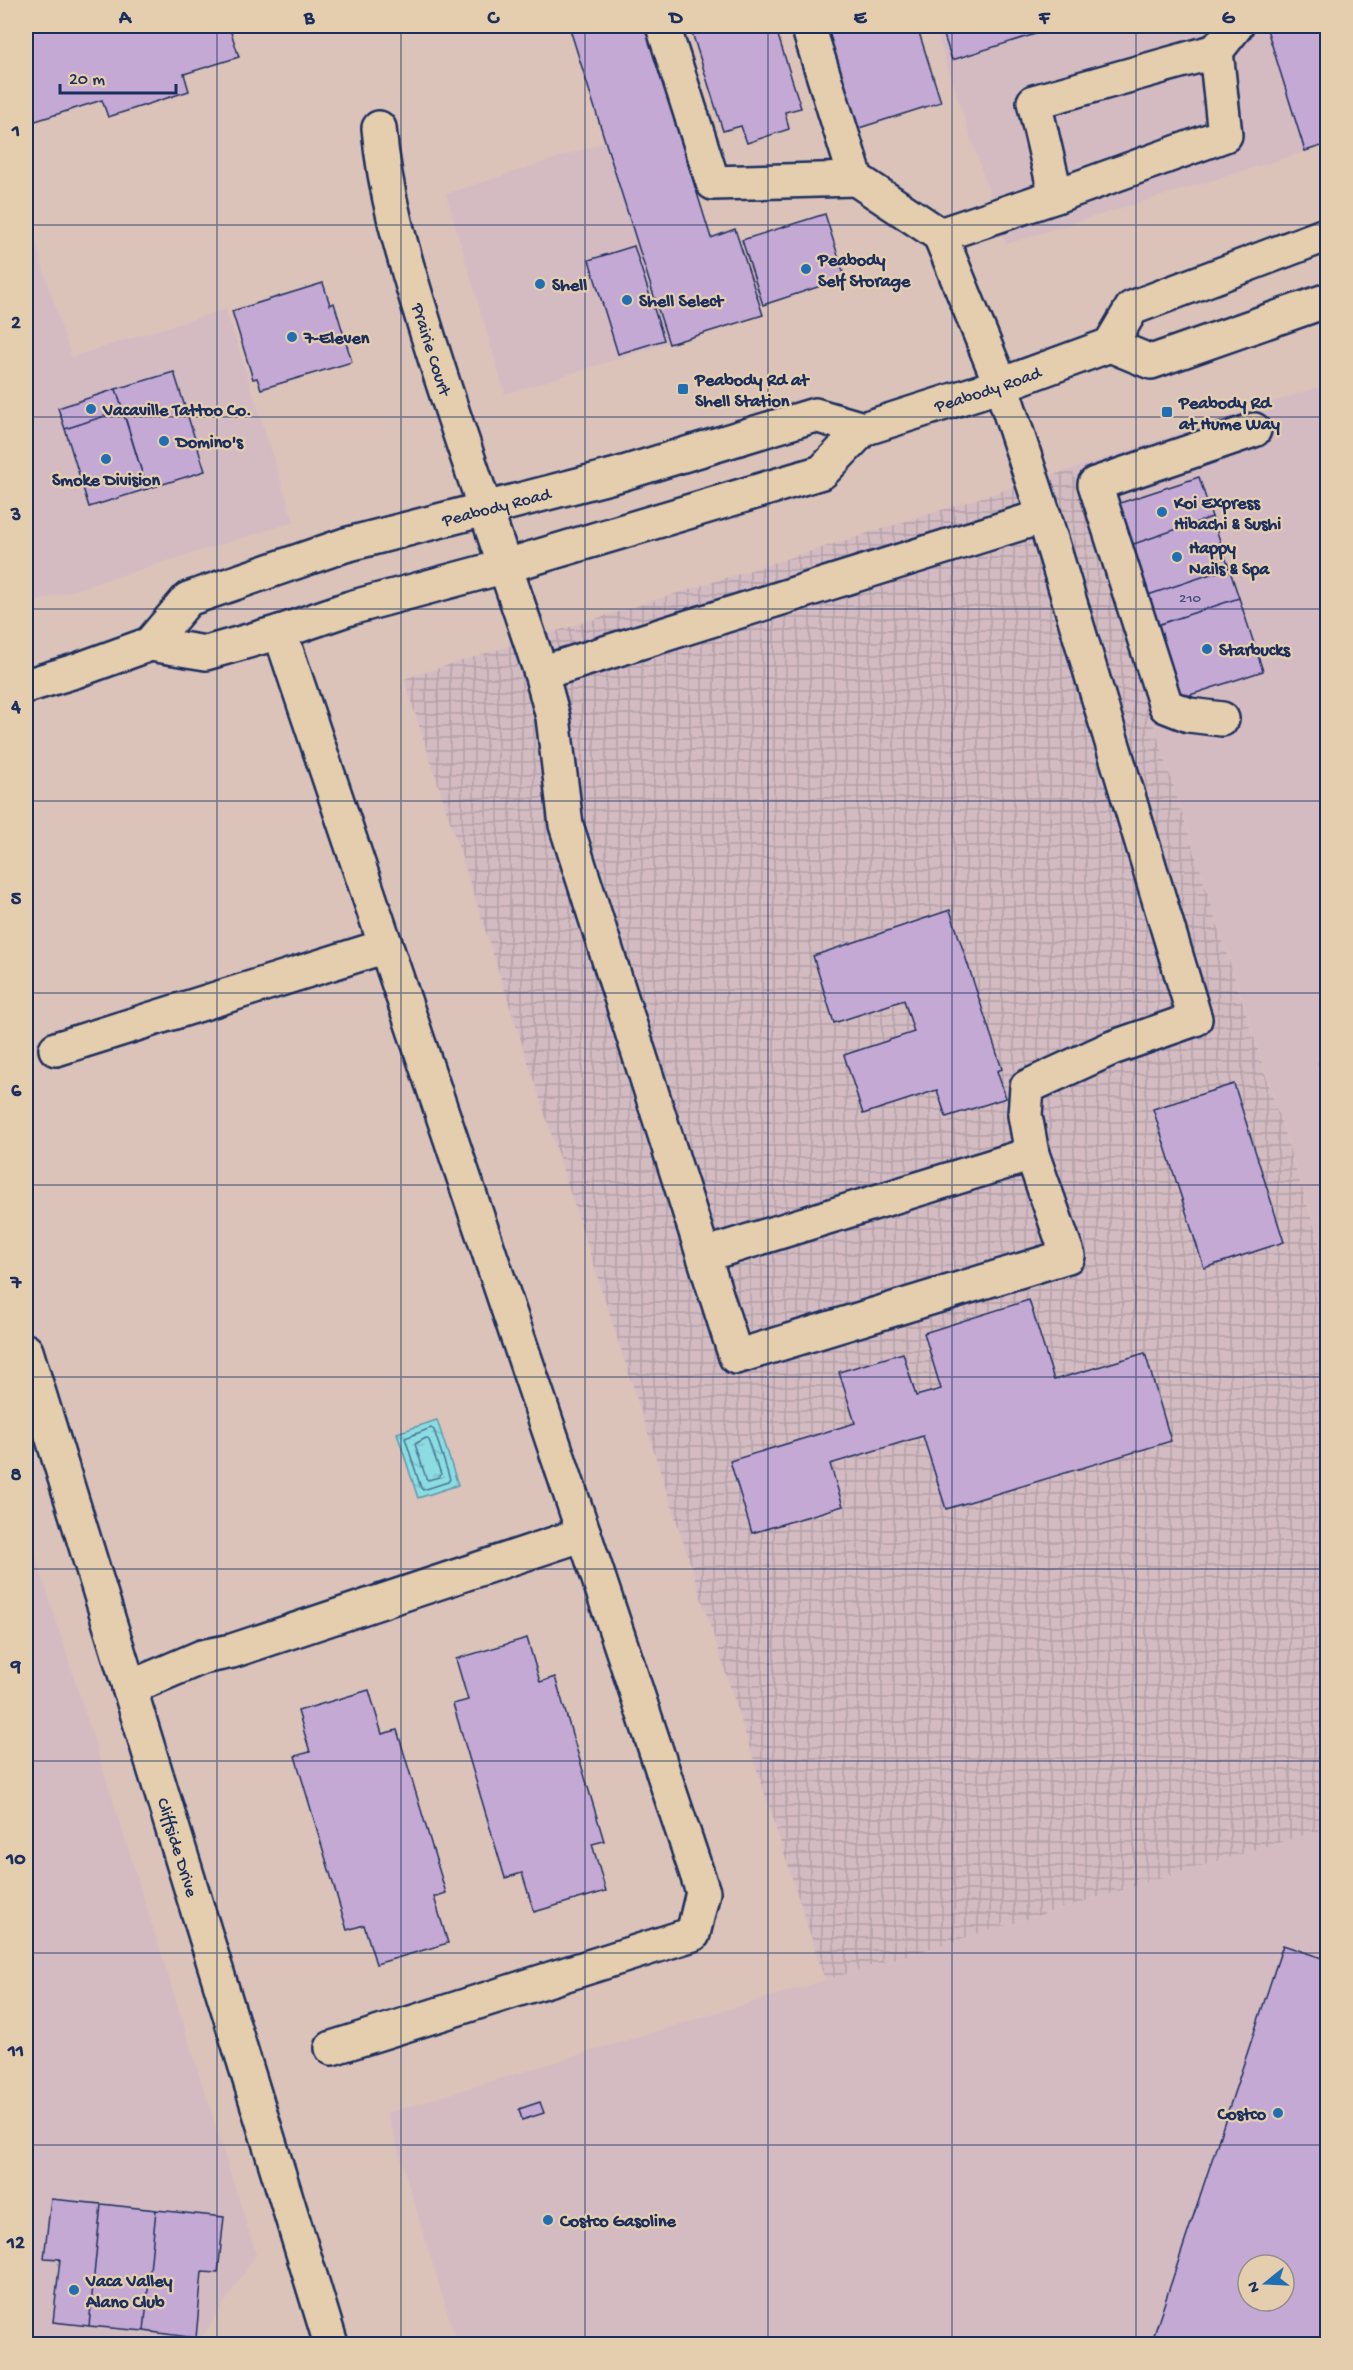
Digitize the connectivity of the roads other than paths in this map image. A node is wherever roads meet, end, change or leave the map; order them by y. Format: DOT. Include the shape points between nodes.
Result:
graph roads {
  1 [pos="663,26"];
  2 [pos="808,26"];
  3 [pos="1236,26"];
  4 [pos="1216,51"];
  5 [pos="379,128"];
  6 [pos="856,178"];
  7 [pos="1056,196"];
  8 [pos="940,234"];
  9 [pos="1328,234"];
  10 [pos="1328,300"];
  11 [pos="1110,345"];
  12 [pos="1000,385"];
  13 [pos="863,429"];
  14 [pos="1254,430"];
  15 [pos="485,509"];
  16 [pos="1044,516"];
  17 [pos="506,566"];
  18 [pos="280,632"];
  19 [pos="150,644"];
  20 [pos="540,673"];
  21 [pos="26,686"];
  22 [pos="1222,719"];
  23 [pos="386,946"];
  24 [pos="56,1048"];
  25 [pos="1032,1154"];
  26 [pos="704,1255"];
  27 [pos="26,1351"];
  28 [pos="584,1534"];
  29 [pos="129,1688"];
  30 [pos="332,2048"];
  31 [pos="331,2344"];
  1 -- 6 [label="main road" via="712,183"];
  2 -- 6 [label="main road"];
  3 -- 4 [label="main road"];
  4 -- 7 [label="main road" via="1225,135"];
  4 -- 7 [label="main road" via="1034,102"];
  5 -- 15 [label="main road, Prairie Court" via="382,168 398,240"];
  6 -- 8 [label="main road"];
  7 -- 8 [label="main road"];
  8 -- 12 [label="main road"];
  9 -- 11 [label="main road" via="1132,308"];
  10 -- 11 [label="main road" via="1151,362"];
  11 -- 12 [label="main road, Peabody Road"];
  12 -- 13 [label="main road, Peabody Road"];
  12 -- 16 [label="main road"];
  13 -- 15 [label="main road, Peabody Road" via="815,415 617,475"];
  13 -- 17 [label="main road, Peabody Road" via="822,472"];
  14 -- 22 [label="main road" via="1095,484 1166,706 1190,715"];
  15 -- 17 [label="main road, Prairie Court"];
  15 -- 19 [label="main road, Peabody Road" via="345,546 188,599"];
  16 -- 20 [label="main road"];
  16 -- 25 [label="main road" via="1195,1019 1112,1048 1027,1087 1025,1115"];
  17 -- 18 [label="main road, Peabody Road" via="350,608"];
  17 -- 20 [label="main road, Prairie Court"];
  18 -- 19 [label="main road, Peabody Road" via="206,653"];
  18 -- 23 [label="main road"];
  19 -- 21 [label="main road, Peabody Road"];
  20 -- 26 [label="main road, Prairie Court" via="553,717 566,825"];
  23 -- 24 [label="main road"];
  23 -- 28 [label="main road"];
  25 -- 26 [label="main road"];
  25 -- 26 [label="main road, Prairie Court" via="1068,1256 736,1356"];
  27 -- 29 [label="main road, Cliffside Drive"];
  28 -- 29 [label="main road" via="232,1651 202,1657"];
  28 -- 30 [label="main road" via="703,1892 693,1934"];
  29 -- 31 [label="main road, Cliffside Drive"];
}
